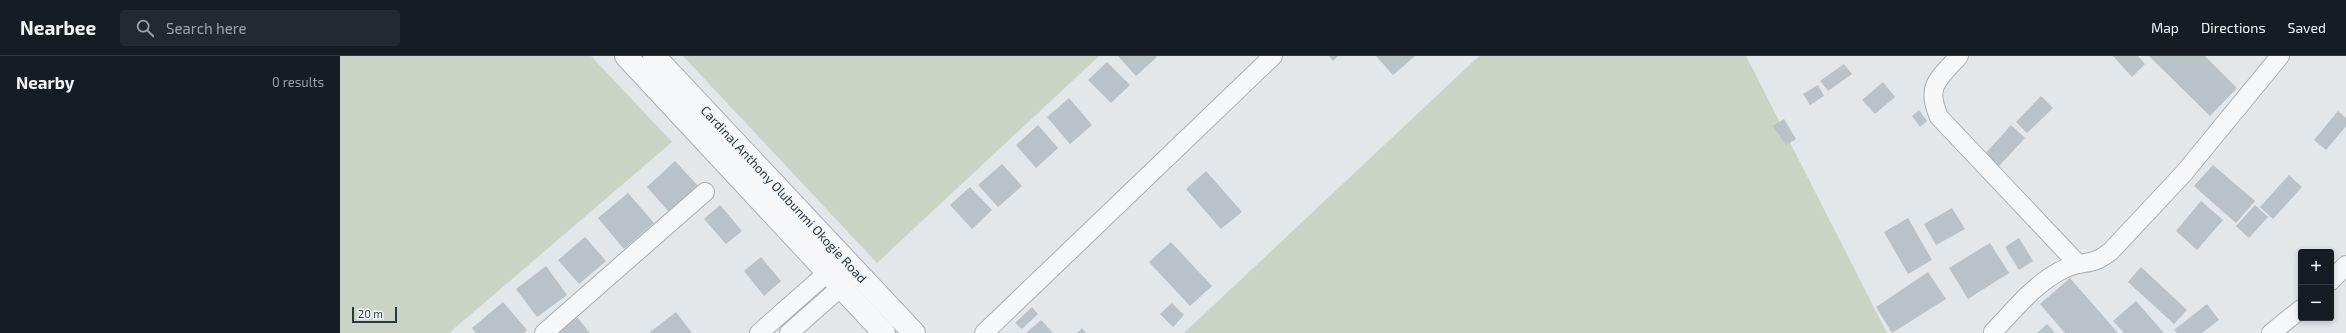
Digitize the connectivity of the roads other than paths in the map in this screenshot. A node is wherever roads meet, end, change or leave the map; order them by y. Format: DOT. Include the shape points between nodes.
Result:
graph roads {
  1 [pos="626,56"];
  2 [pos="654,56"];
  3 [pos="1273,56"];
  4 [pos="1959,56"];
  5 [pos="2280,56"];
  6 [pos="705,192"];
  7 [pos="2078,264"];
  8 [pos="2346,265"];
  9 [pos="2334,278"];
  10 [pos="834,280"];
  11 [pos="2298,311"];
  12 [pos="1992,332"];
  13 [pos="544,333"];
  14 [pos="759,333"];
  15 [pos="789,333"];
  16 [pos="884,333"];
  17 [pos="914,333"];
  18 [pos="984,333"];
  19 [pos="2271,333"];
  1 -- 10 [label="street, Cardinal Anthony Olubunmi Okogie Road"];
  2 -- 17 [label="street, Cardinal Anthony Olubunmi Okogie Road"];
  3 -- 18 [label="street"];
  4 -- 7 [label="street" via="1933,89 1932,102 1939,117"];
  5 -- 7 [label="street" via="2184,173 2111,251 2099,261"];
  6 -- 13 [label="street"];
  7 -- 12 [label="street" via="2063,269 2031,293"];
  8 -- 9 [label="street"];
  10 -- 14 [label="street"];
  10 -- 15 [label="street"];
  10 -- 16 [label="street, Cardinal Anthony Olubunmi Okogie Road"];
  11 -- 19 [label="street"];
}
